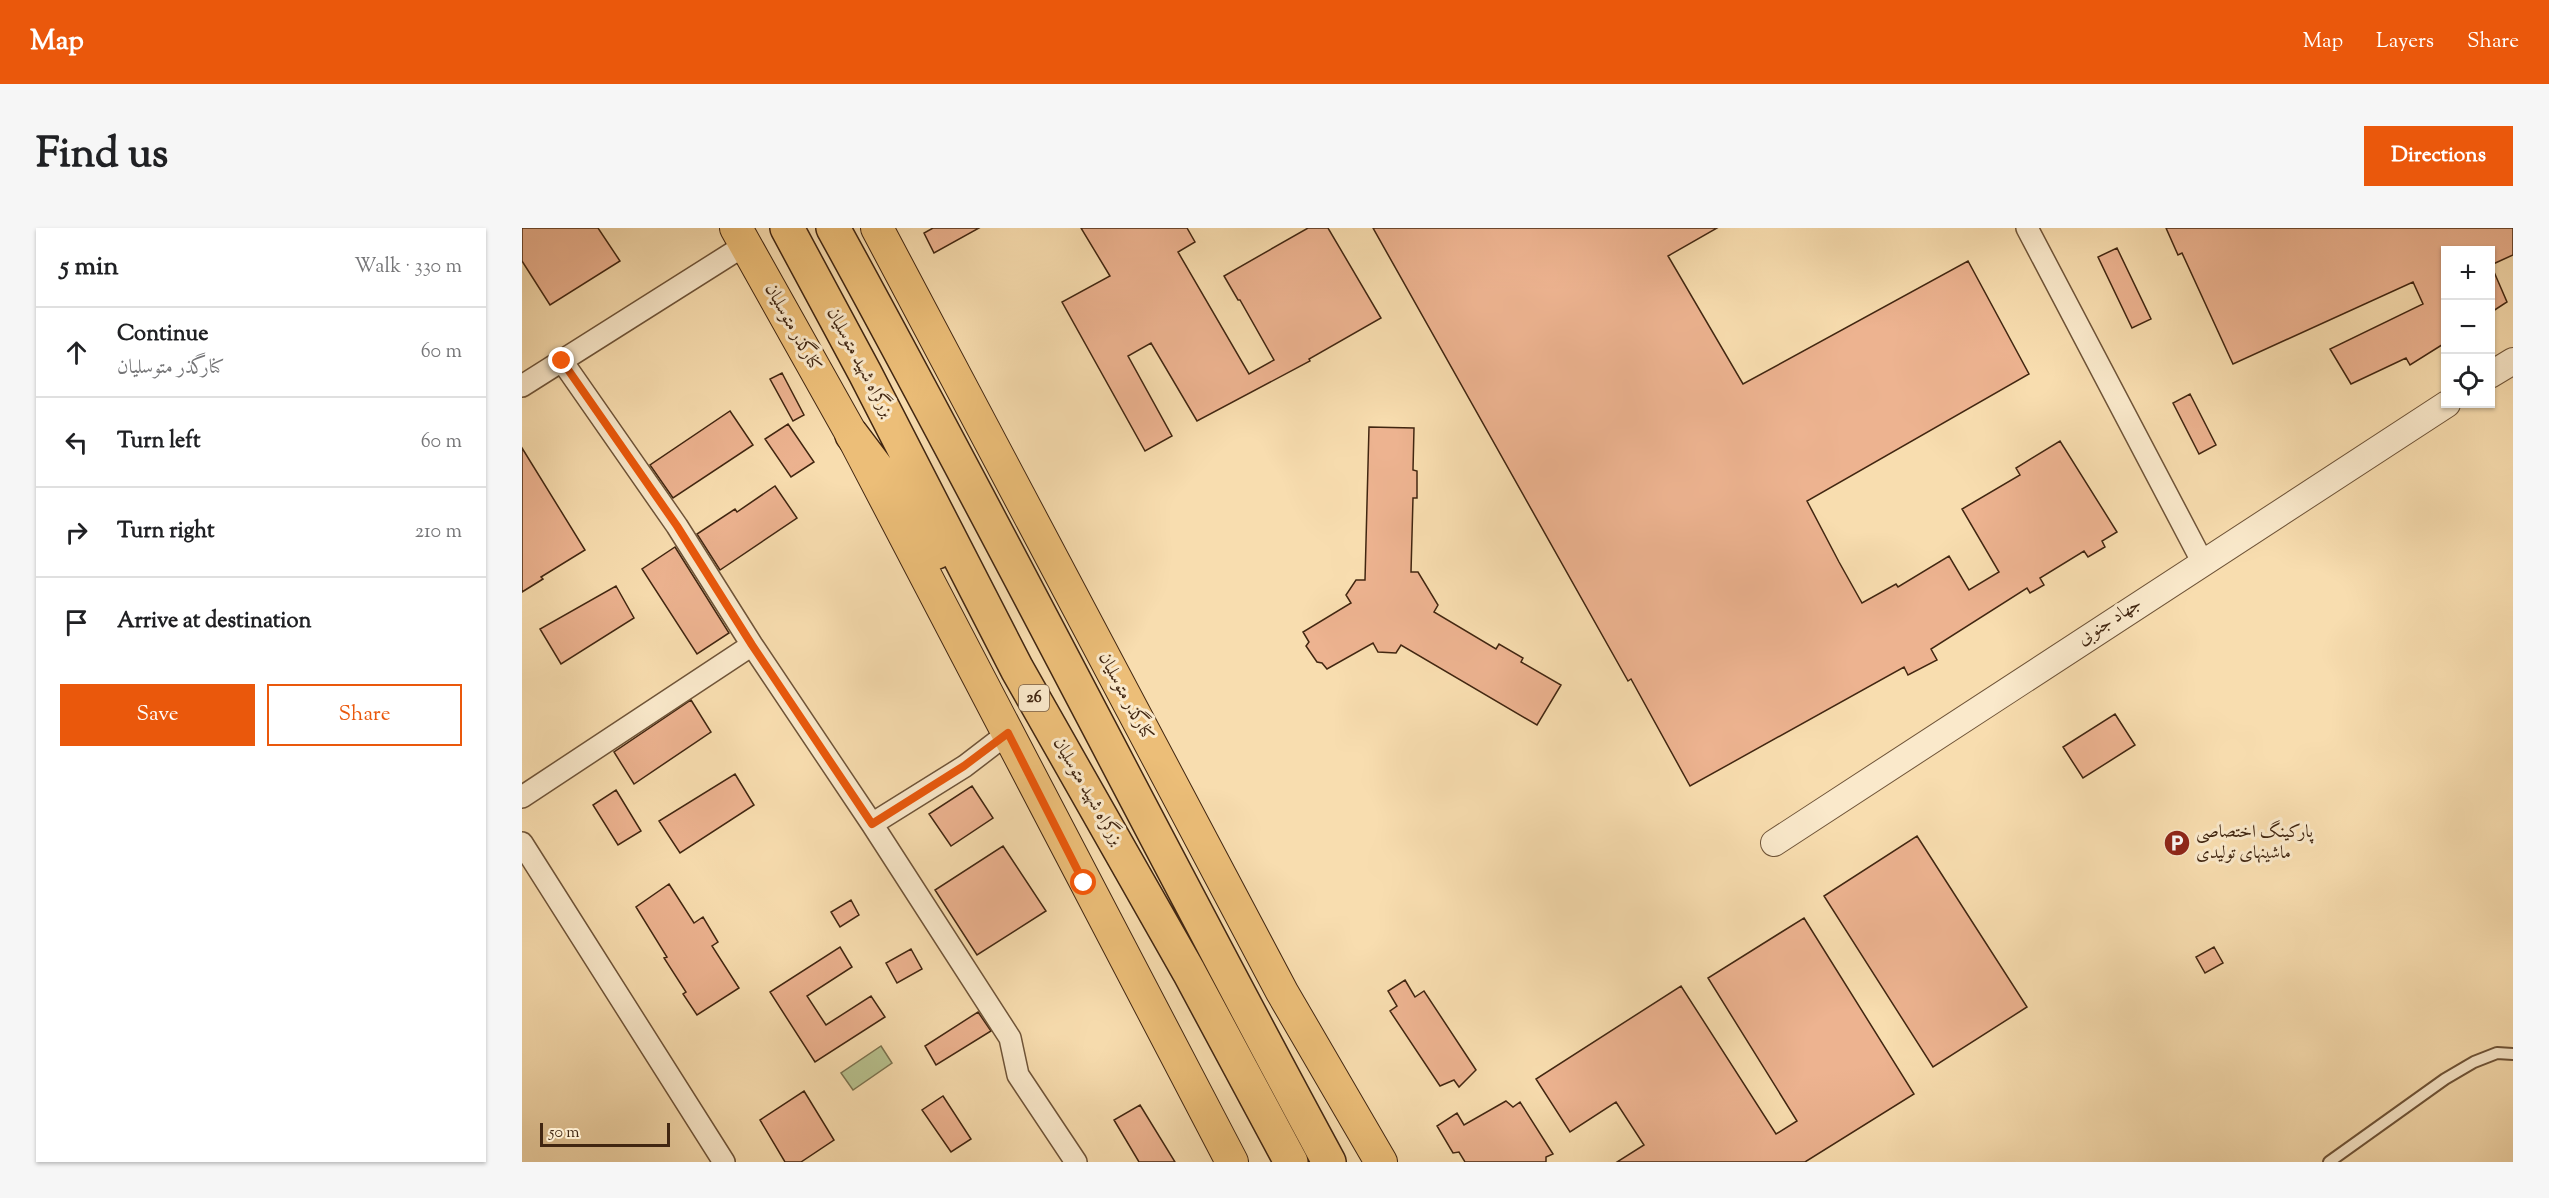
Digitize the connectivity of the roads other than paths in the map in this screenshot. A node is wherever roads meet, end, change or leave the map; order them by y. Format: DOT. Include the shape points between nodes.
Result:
graph roads {
  1 [pos="787,228"];
  2 [pos="833,228"];
  3 [pos="848,228"];
  4 [pos="877,228"];
  5 [pos="2028,228"];
  6 [pos="741,236"];
  7 [pos="904,357"];
  8 [pos="562,361"];
  9 [pos="2513,361"];
  10 [pos="2495,372"];
  11 [pos="522,386"];
  12 [pos="2441,408"];
  13 [pos="852,435"];
  14 [pos="2202,561"];
  15 [pos="752,645"];
  16 [pos="1017,669"];
  17 [pos="1008,733"];
  18 [pos="522,797"];
  19 [pos="872,824"];
  20 [pos="522,843"];
  21 [pos="1774,843"];
  22 [pos="1084,883"];
  23 [pos="1293,1011"];
  24 [pos="2513,1054"];
  25 [pos="724,1162"];
  26 [pos="1076,1162"];
  27 [pos="1232,1162"];
  28 [pos="1253,1162"];
  29 [pos="1291,1162"];
  30 [pos="1329,1162"];
  31 [pos="1368,1162"];
  32 [pos="1381,1162"];
  33 [pos="2329,1162"];
  1 -- 16 [label="highway, بزرگراه شهید متوسلیان / 26"];
  2 -- 7 [label="highway, بزرگراه شهید متوسلیان"];
  3 -- 7 [label="highway"];
  4 -- 23 [label="main road, کنارگذر متوسلیان"];
  5 -- 14 [label="street"];
  6 -- 8 [label="street"];
  6 -- 13 [label="main road, کنارگذر متوسلیان"];
  7 -- 30 [label="highway, بزرگراه شهید متوسلیان"];
  8 -- 11 [label="street"];
  8 -- 15 [label="street" via="677,526"];
  9 -- 10 [label="street"];
  12 -- 14 [label="street, جهاد جنوبی"];
  13 -- 16 [label="highway"];
  13 -- 17 [label="main road, کنارگذر متوسلیان"];
  14 -- 21 [label="street, جهاد جنوبی"];
  15 -- 18 [label="street"];
  15 -- 19 [label="street"];
  16 -- 29 [label="highway, بزرگراه شهید متوسلیان / 26" via="1189,972"];
  17 -- 19 [label="street"];
  17 -- 22 [label="main road, کنارگذر متوسلیان"];
  19 -- 26 [label="street" via="1010,1038 1018,1075"];
  20 -- 25 [label="street"];
  22 -- 27 [label="main road, کنارگذر متوسلیان"];
  22 -- 28 [label="main road" via="1140,960"];
  23 -- 31 [label="main road"];
  23 -- 32 [label="main road, کنارگذر متوسلیان"];
  24 -- 33 [label="lane" via="2497,1053 2445,1079"];
}
